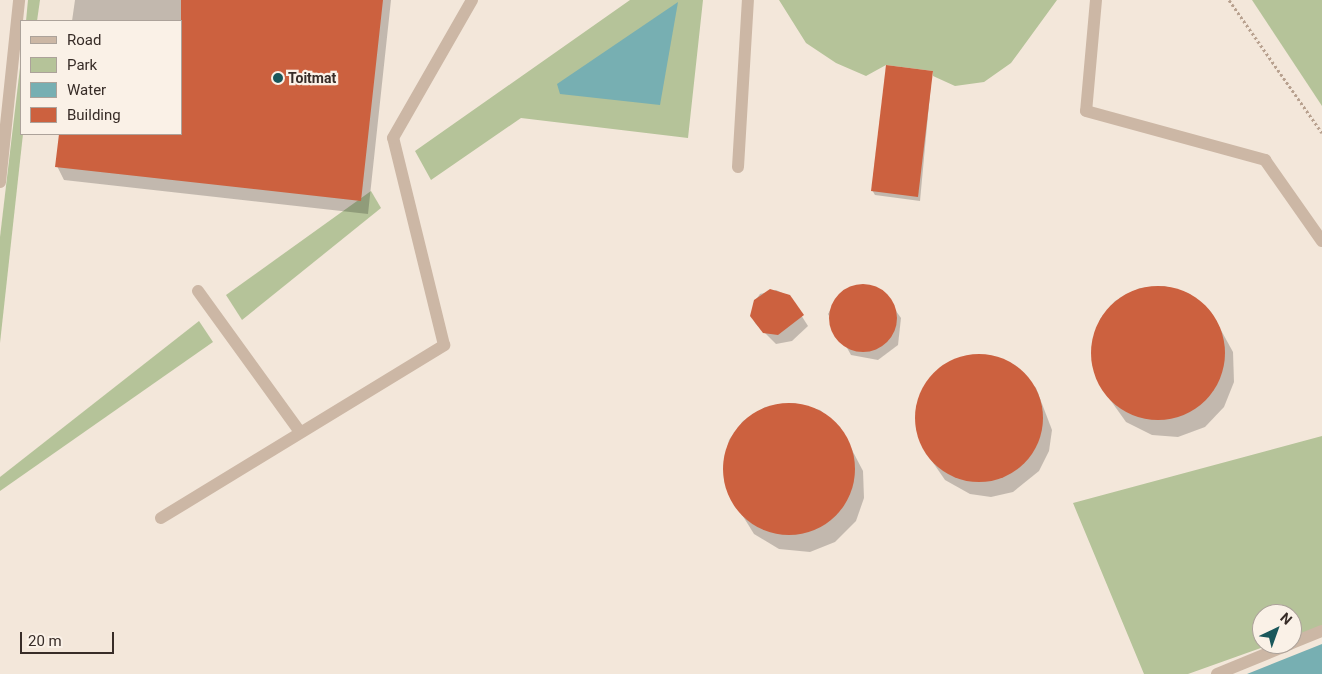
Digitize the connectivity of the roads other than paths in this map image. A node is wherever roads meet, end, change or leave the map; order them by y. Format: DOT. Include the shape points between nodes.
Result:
graph roads {
  1 [pos="19,0"];
  2 [pos="472,0"];
  3 [pos="748,0"];
  4 [pos="1096,0"];
  5 [pos="738,166"];
  6 [pos="0,182"];
  7 [pos="1322,241"];
  8 [pos="198,291"];
  9 [pos="300,432"];
  10 [pos="161,518"];
  11 [pos="1322,631"];
  12 [pos="1302,639"];
  13 [pos="1266,654"];
  14 [pos="1217,674"];
  1 -- 6 [label="lane"];
  2 -- 9 [label="lane" via="393,138 444,345"];
  3 -- 5 [label="lane"];
  4 -- 7 [label="lane" via="1086,111 1265,160"];
  8 -- 9 [label="lane"];
  9 -- 10 [label="lane"];
  11 -- 12 [label="lane"];
  13 -- 14 [label="lane"];
}
